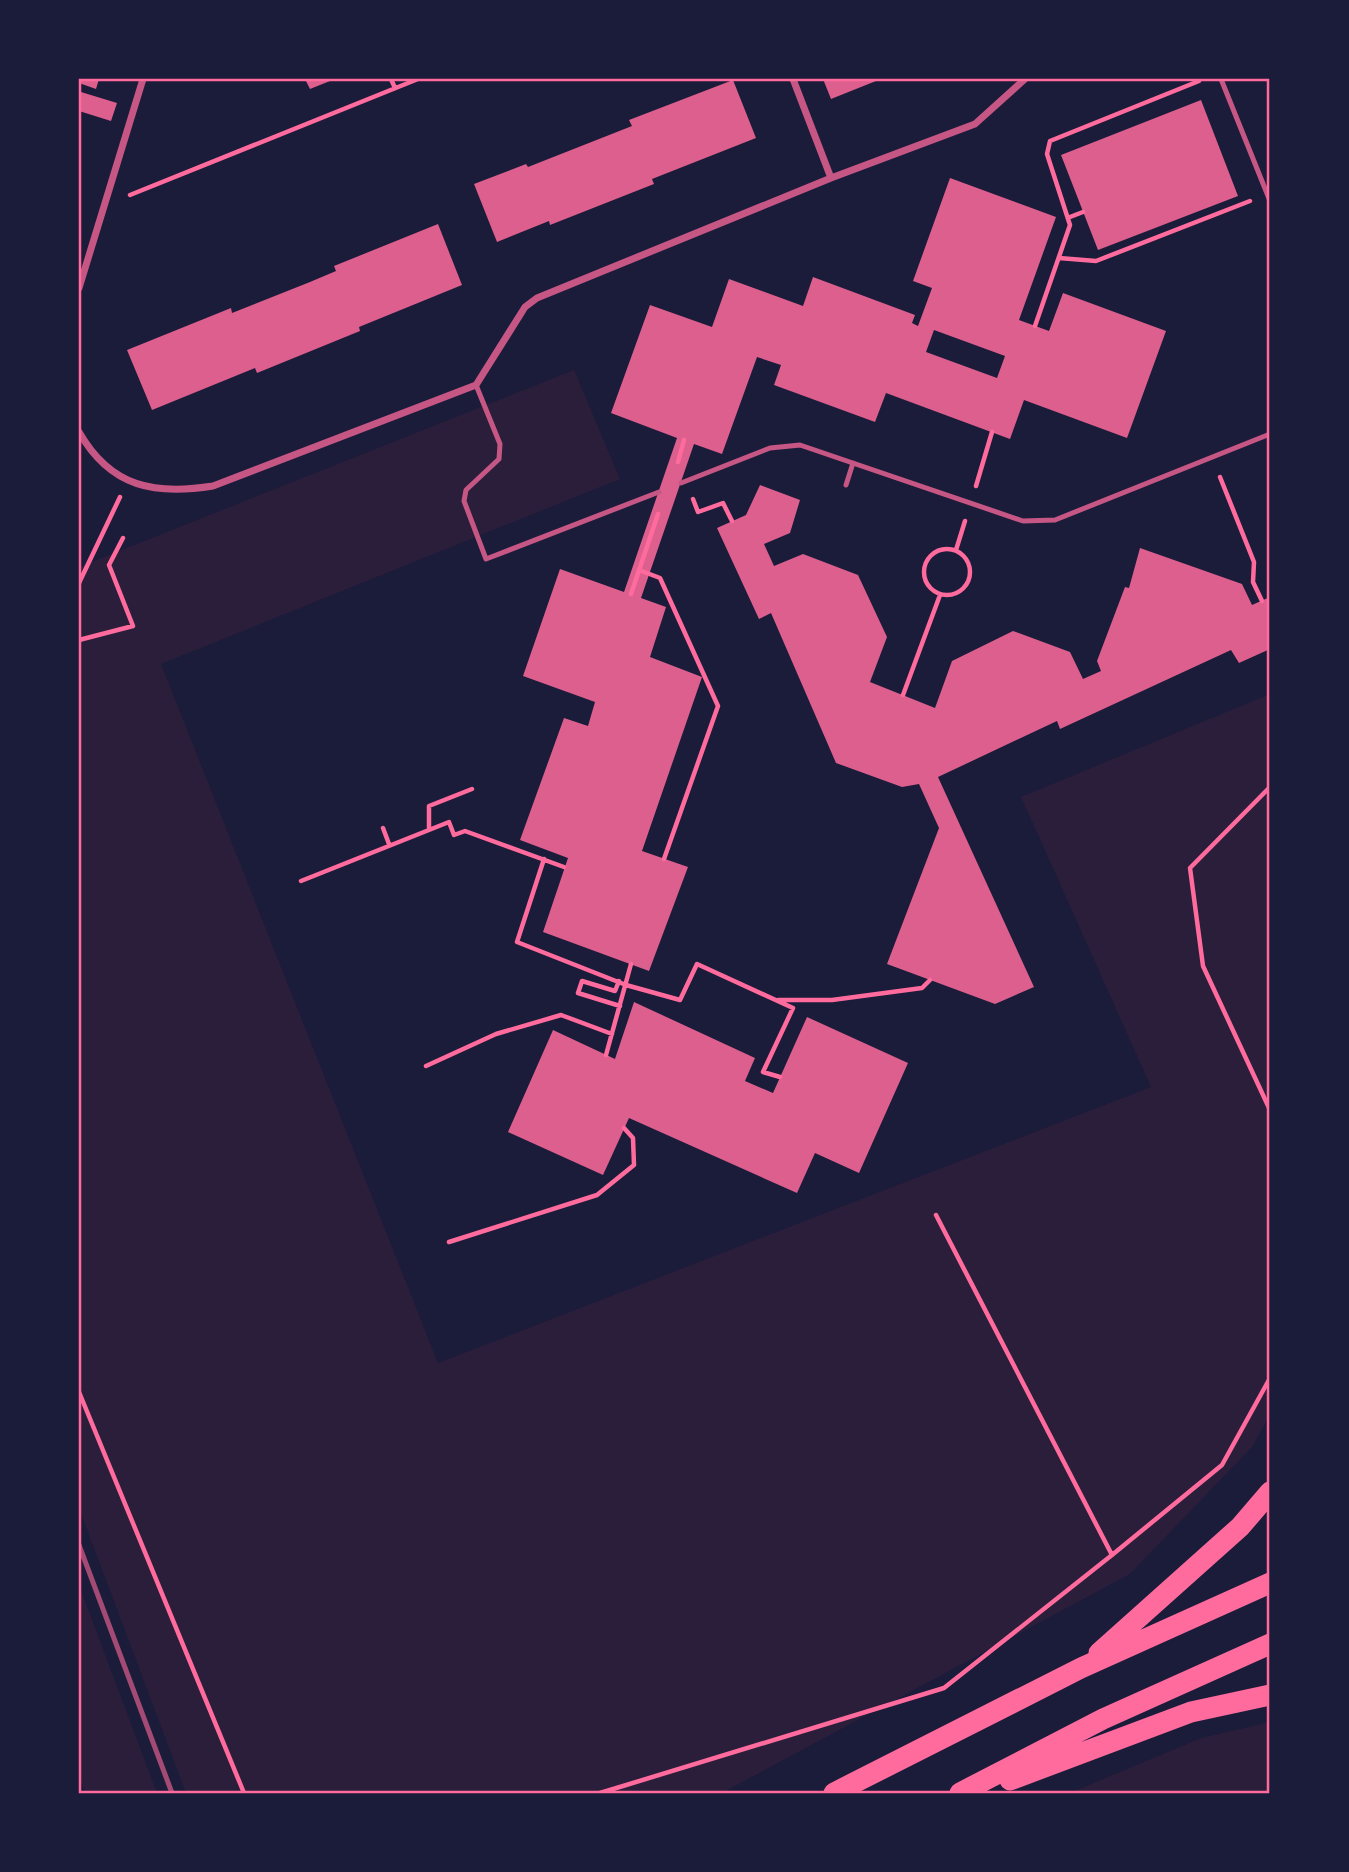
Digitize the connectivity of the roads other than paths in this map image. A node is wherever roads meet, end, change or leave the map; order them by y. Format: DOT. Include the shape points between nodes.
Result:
graph roads {
  1 [pos="143,79"];
  2 [pos="793,79"];
  3 [pos="1025,79"];
  4 [pos="1221,79"];
  5 [pos="831,178"];
  6 [pos="1269,198"];
  7 [pos="79,288"];
  8 [pos="476,385"];
  9 [pos="79,432"];
  10 [pos="1270,434"];
  11 [pos="853,463"];
  12 [pos="681,483"];
  13 [pos="846,485"];
  14 [pos="659,492"];
  15 [pos="1270,1492"];
  16 [pos="1270,1583"];
  17 [pos="1270,1644"];
  18 [pos="1081,1668"];
  19 [pos="1270,1695"];
  20 [pos="834,1793"];
  21 [pos="960,1793"];
  22 [pos="975,1793"];
  1 -- 7 [label="street"];
  2 -- 5 [label="street"];
  3 -- 5 [label="street" via="975,124"];
  4 -- 6 [label="lane"];
  5 -- 8 [label="street" via="537,298 525,307"];
  8 -- 9 [label="street" via="213,486 178,491 153,490 127,481 107,467"];
  8 -- 14 [label="lane" via="500,444 499,459 466,490 464,501 486,559"];
  10 -- 11 [label="lane" via="1055,520 1023,521"];
  11 -- 12 [label="lane" via="800,445 770,448"];
  11 -- 13 [label="lane"];
  15 -- 18 [label="highway" via="1240,1527"];
  16 -- 18 [label="highway"];
  17 -- 21 [label="highway" via="1103,1719"];
  18 -- 20 [label="highway"];
  19 -- 22 [label="highway" via="1191,1712"];
}
